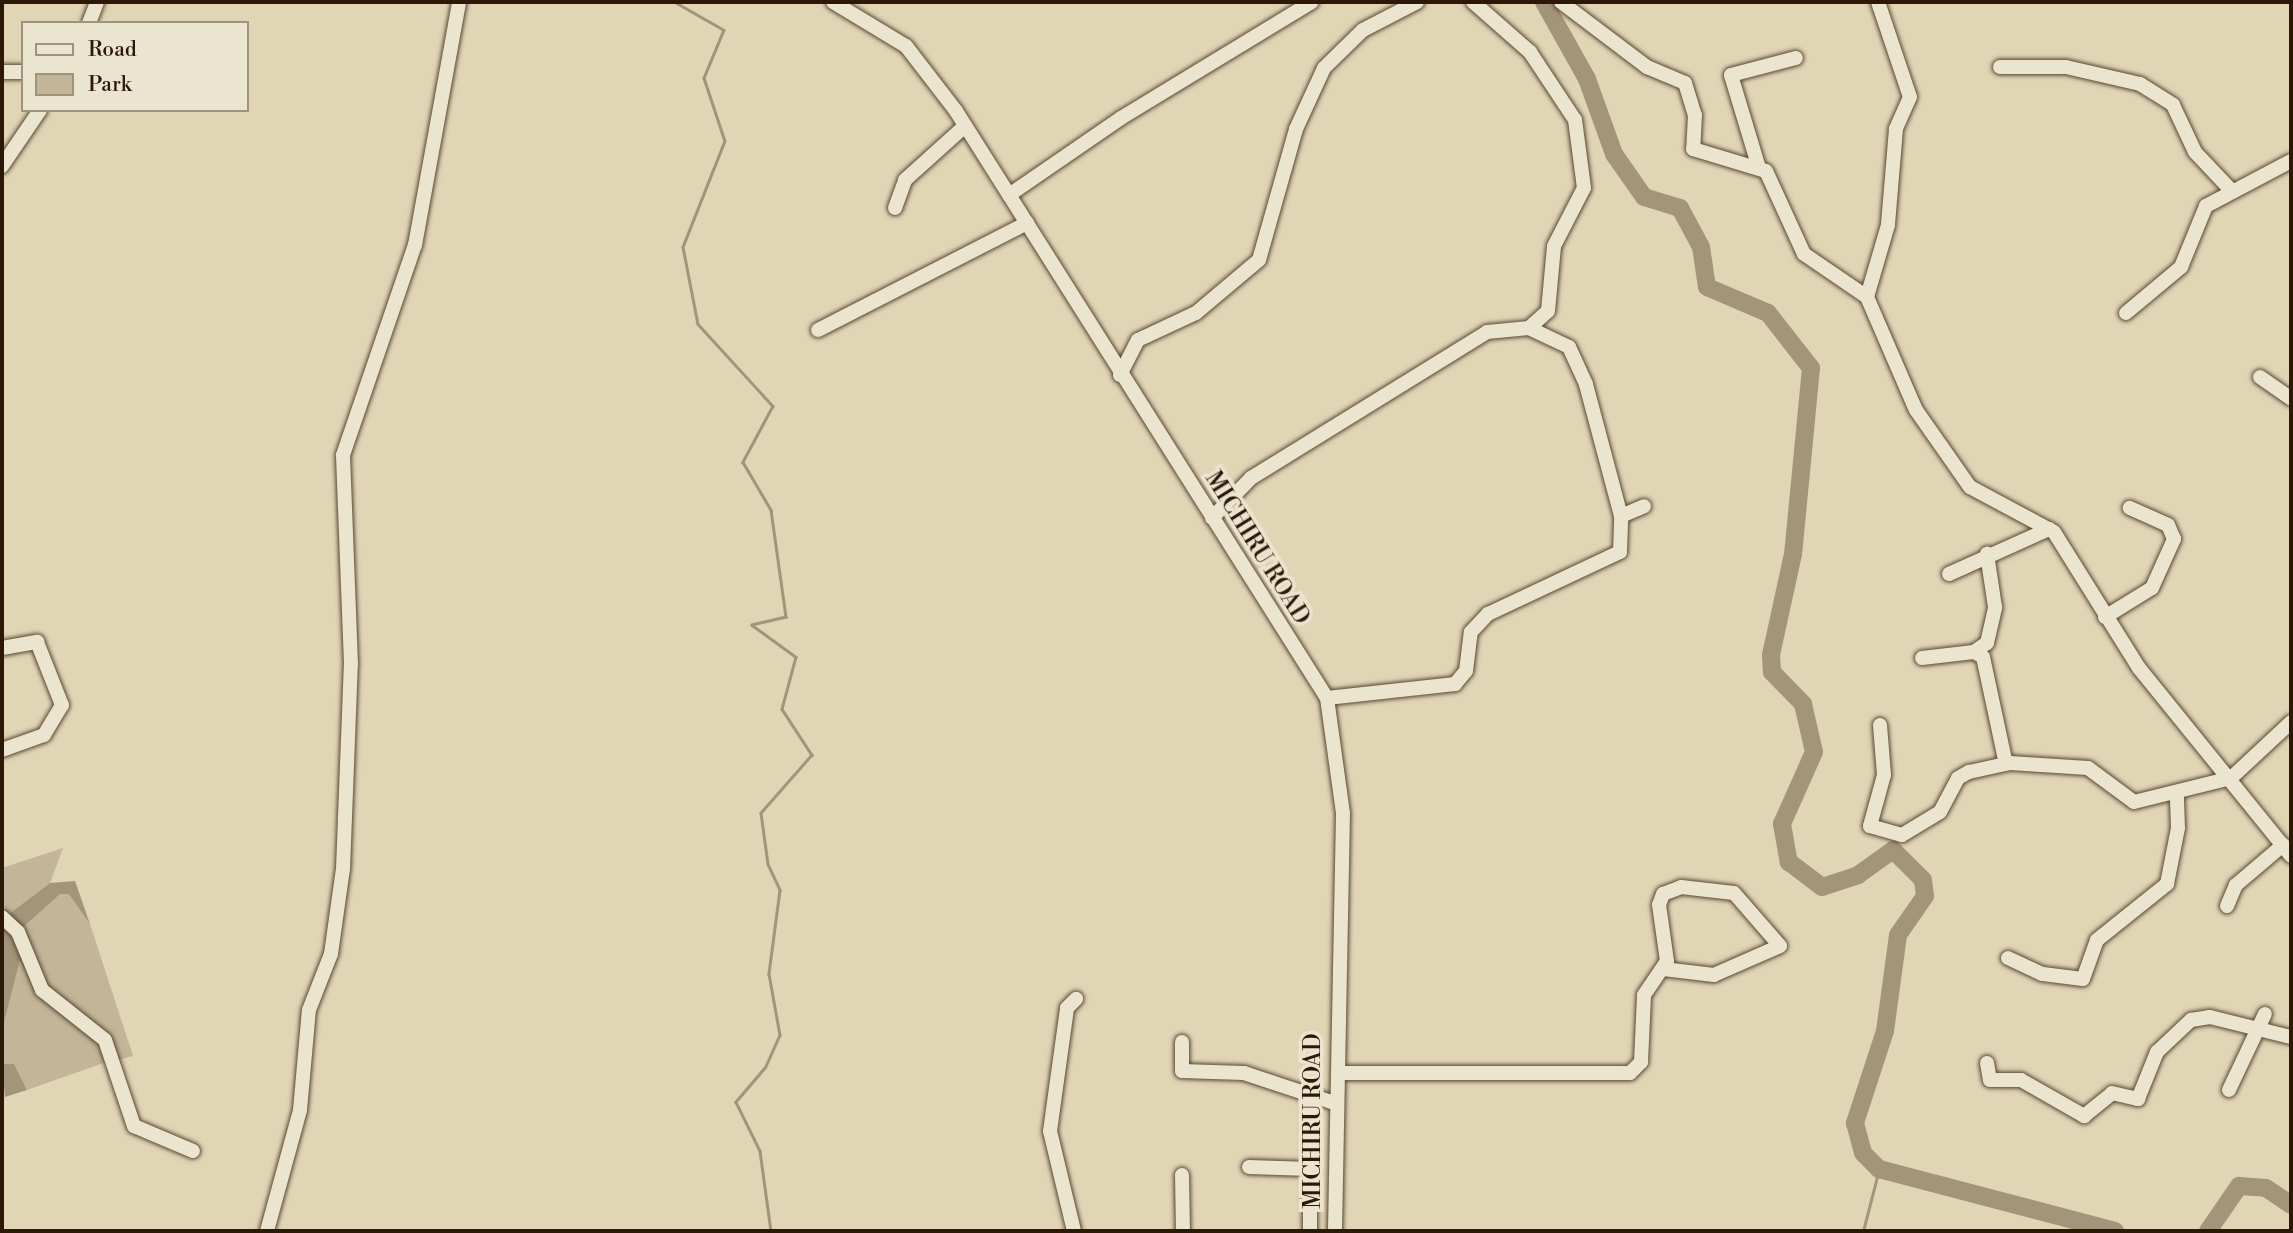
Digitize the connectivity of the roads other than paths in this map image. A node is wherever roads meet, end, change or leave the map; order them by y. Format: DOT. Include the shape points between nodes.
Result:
graph roads {
  1 [pos="97,2"];
  2 [pos="459,2"];
  3 [pos="833,2"];
  4 [pos="1312,2"];
  5 [pos="1417,2"];
  6 [pos="1473,2"];
  7 [pos="1561,2"];
  8 [pos="1878,2"];
  9 [pos="90,21"];
  10 [pos="1796,58"];
  11 [pos="2000,66"];
  12 [pos="2,72"];
  13 [pos="21,72"];
  14 [pos="39,112"];
  15 [pos="965,127"];
  16 [pos="2291,161"];
  17 [pos="2,166"];
  18 [pos="1759,168"];
  19 [pos="2229,188"];
  20 [pos="1009,195"];
  21 [pos="895,208"];
  22 [pos="1027,223"];
  23 [pos="1867,297"];
  24 [pos="2126,313"];
  25 [pos="1529,328"];
  26 [pos="818,330"];
  27 [pos="1120,375"];
  28 [pos="2260,377"];
  29 [pos="2291,399"];
  30 [pos="1644,506"];
  31 [pos="2130,508"];
  32 [pos="1621,516"];
  33 [pos="1212,518"];
  34 [pos="2049,529"];
  35 [pos="1987,554"];
  36 [pos="1949,574"];
  37 [pos="2105,617"];
  38 [pos="2,648"];
  39 [pos="1974,652"];
  40 [pos="1922,658"];
  41 [pos="1327,698"];
  42 [pos="2291,722"];
  43 [pos="1880,725"];
  44 [pos="2,750"];
  45 [pos="2006,764"];
  46 [pos="2231,778"];
  47 [pos="2176,793"];
  48 [pos="2287,851"];
  49 [pos="2227,905"];
  50 [pos="2,917"];
  51 [pos="2008,958"];
  52 [pos="1663,969"];
  53 [pos="1076,999"];
  54 [pos="2265,1014"];
  55 [pos="2259,1031"];
  56 [pos="2291,1037"];
  57 [pos="1182,1042"];
  58 [pos="1987,1063"];
  59 [pos="1338,1073"];
  60 [pos="2229,1090"];
  61 [pos="1310,1094"];
  62 [pos="1337,1104"];
  63 [pos="193,1151"];
  64 [pos="1249,1167"];
  65 [pos="1310,1169"];
  66 [pos="1182,1175"];
  67 [pos="267,1231"];
  68 [pos="1074,1231"];
  69 [pos="1183,1231"];
  70 [pos="1310,1231"];
  71 [pos="1335,1231"];
  1 -- 9 [label="street"];
  2 -- 67 [label="street" via="415,245 343,455 351,664 343,869 331,954 309,1010 300,1110"];
  3 -- 15 [label="street, MICHIRU ROAD" via="906,46"];
  4 -- 20 [label="street" via="1121,118"];
  5 -- 27 [label="street" via="1363,30 1324,68 1296,129 1259,260 1196,313 1138,340"];
  6 -- 25 [label="street" via="1530,52 1575,120 1584,188 1554,246 1548,311"];
  7 -- 18 [label="street" via="1647,67 1685,83 1695,115 1693,149"];
  8 -- 23 [label="street" via="1910,97 1896,129 1889,215"];
  10 -- 18 [label="street" via="1731,75"];
  11 -- 19 [label="street" via="2066,67 2140,84 2172,105 2195,152"];
  12 -- 13 [label="street"];
  14 -- 17 [label="street"];
  15 -- 20 [label="street, MICHIRU ROAD"];
  15 -- 21 [label="street" via="905,180"];
  16 -- 19 [label="street" via="2245,187"];
  18 -- 23 [label="street" via="1771,176 1804,254"];
  19 -- 24 [label="street" via="2201,213 2181,267"];
  20 -- 22 [label="street, MICHIRU ROAD"];
  22 -- 26 [label="street"];
  22 -- 27 [label="street, MICHIRU ROAD"];
  23 -- 34 [label="street" via="1920,417 1970,487"];
  25 -- 32 [label="street" via="1569,347 1586,384"];
  25 -- 33 [label="street" via="1487,332 1251,478"];
  27 -- 33 [label="street, MICHIRU ROAD"];
  28 -- 29 [label="street"];
  30 -- 32 [label="street"];
  31 -- 37 [label="street" via="2168,525 2174,538 2152,588"];
  32 -- 41 [label="street" via="1617,557 1475,625 1462,680"];
  33 -- 41 [label="street, MICHIRU ROAD"];
  34 -- 35 [label="street"];
  34 -- 37 [label="street"];
  35 -- 36 [label="street"];
  35 -- 39 [label="street" via="1995,607 1987,643"];
  37 -- 46 [label="street" via="2172,713"];
  38 -- 44 [label="street" via="37,642 62,705 44,735"];
  39 -- 40 [label="street"];
  39 -- 45 [label="street" via="1988,667"];
  41 -- 59 [label="street, MICHIRU ROAD" via="1343,813"];
  42 -- 46 [label="street"];
  43 -- 45 [label="street" via="1884,775 1873,830 1902,835 1917,831 1945,807 1958,778"];
  45 -- 47 [label="street" via="2088,768 2129,802"];
  46 -- 47 [label="street"];
  46 -- 48 [label="street"];
  47 -- 51 [label="street" via="2176,840 2167,884 2097,940 2083,979 2043,974"];
  48 -- 49 [label="street" via="2236,885"];
  50 -- 63 [label="street" via="18,932 43,990 106,1041 134,1126"];
  52 -- 52 [label="street" via="1668,953 1659,905 1663,894 1681,887 1734,893 1780,946 1714,975"];
  52 -- 59 [label="street" via="1644,995 1641,1062 1630,1073"];
  53 -- 68 [label="street" via="1067,1008 1050,1131"];
  54 -- 55 [label="street"];
  55 -- 56 [label="street"];
  55 -- 58 [label="street" via="2210,1017 2184,1023 2157,1052 2140,1097 2112,1093 2084,1116 2021,1080 1990,1080"];
  55 -- 60 [label="street"];
  57 -- 61 [label="street" via="1182,1071 1244,1073"];
  59 -- 62 [label="street, MICHIRU ROAD"];
  61 -- 62 [label="street"];
  61 -- 65 [label="street"];
  62 -- 71 [label="street, MICHIRU ROAD"];
  64 -- 65 [label="street"];
  65 -- 70 [label="street"];
  66 -- 69 [label="street"];
}
